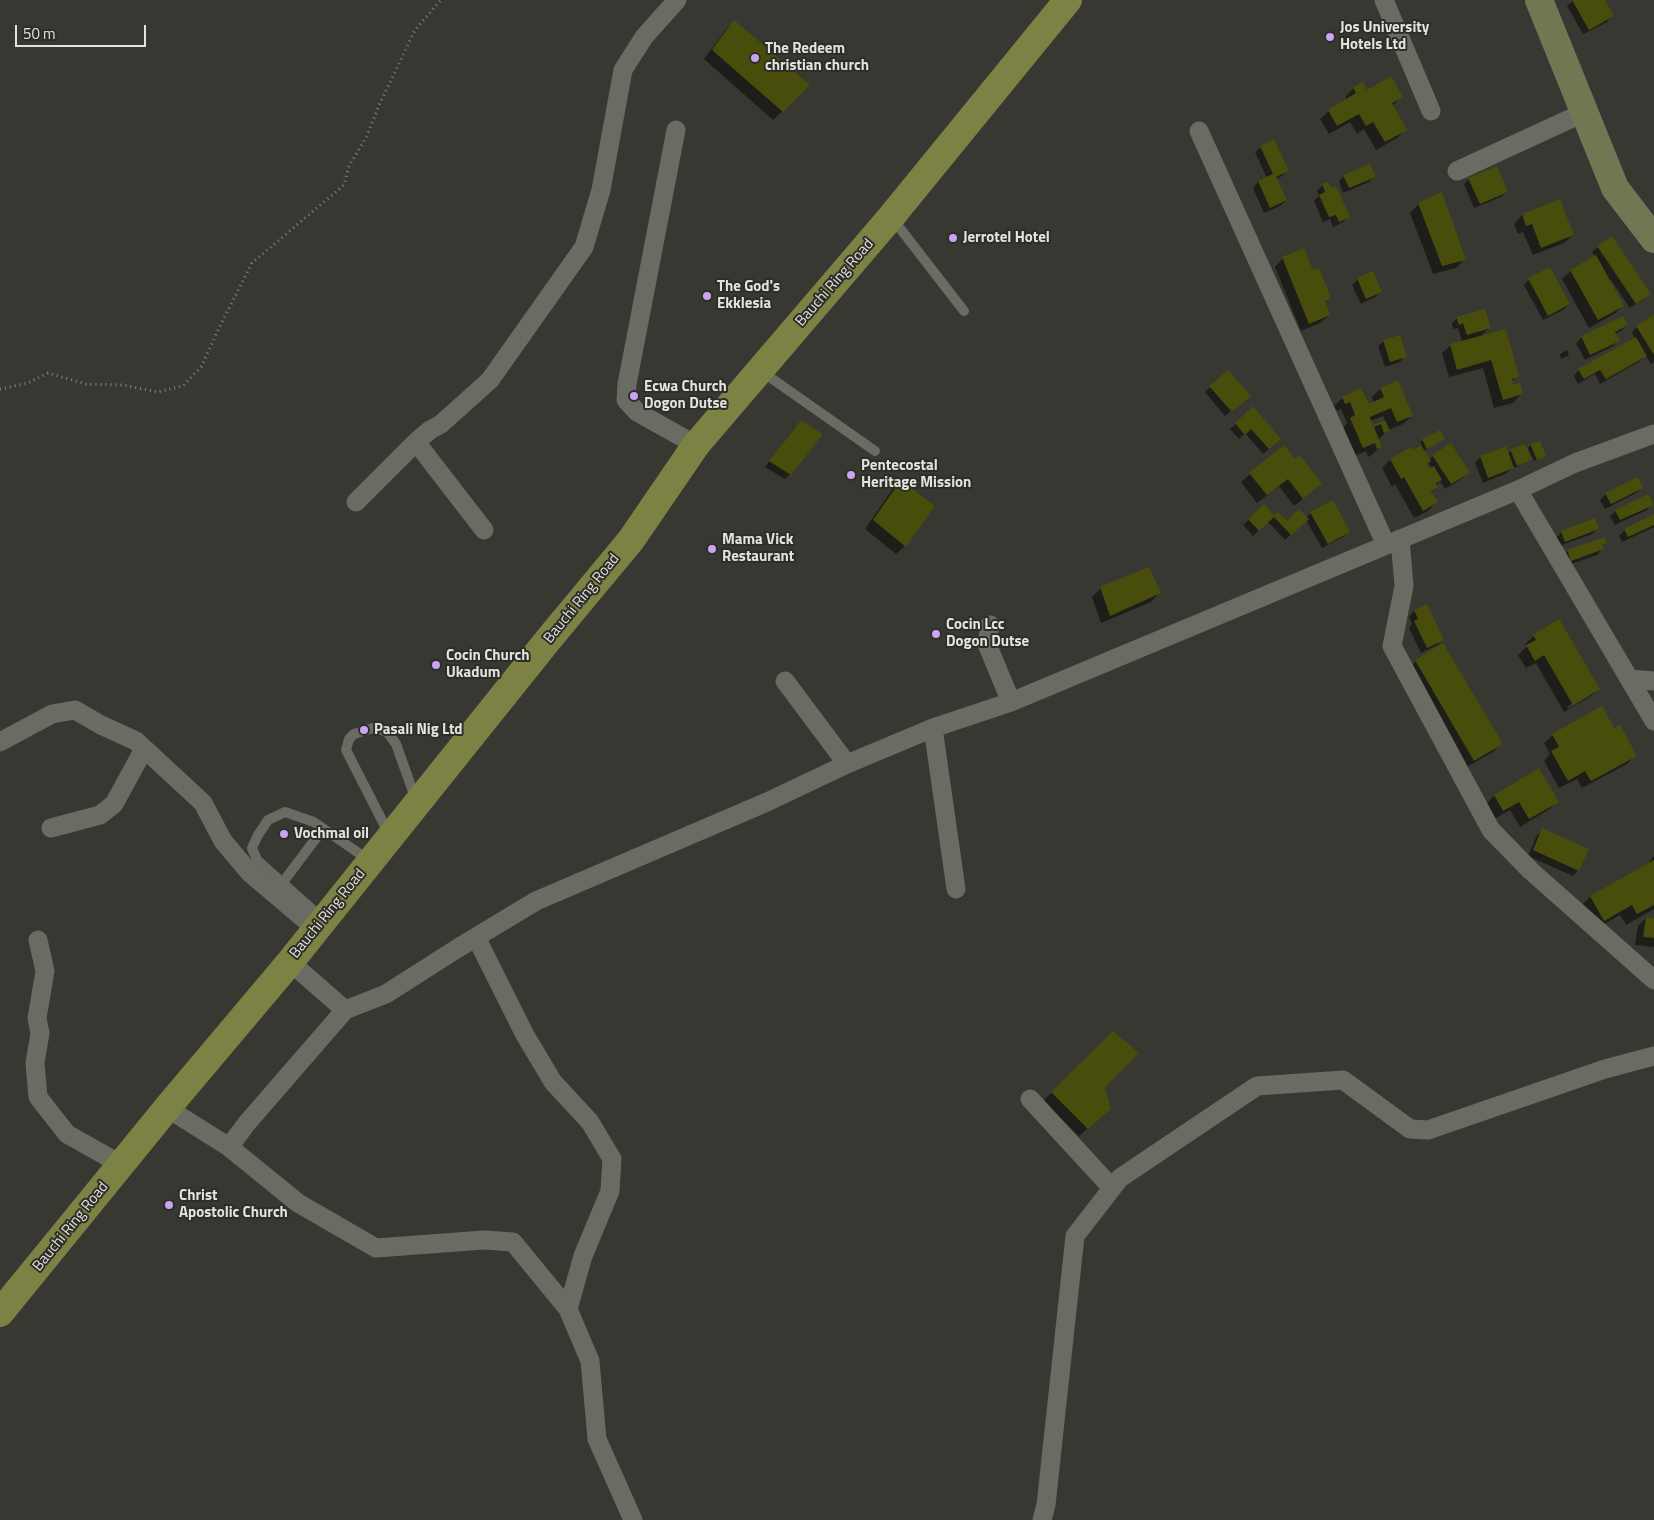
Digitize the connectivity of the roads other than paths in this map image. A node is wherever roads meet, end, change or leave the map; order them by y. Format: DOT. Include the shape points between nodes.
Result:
graph roads {
  1 [pos="677,0"];
  2 [pos="1068,0"];
  3 [pos="1385,0"];
  4 [pos="1539,0"];
  5 [pos="1431,111"];
  6 [pos="1585,112"];
  7 [pos="676,130"];
  8 [pos="1199,131"];
  9 [pos="1457,171"];
  10 [pos="891,217"];
  11 [pos="1654,240"];
  12 [pos="964,311"];
  13 [pos="760,370"];
  14 [pos="1654,434"];
  15 [pos="416,442"];
  16 [pos="696,445"];
  17 [pos="874,451"];
  18 [pos="1518,490"];
  19 [pos="356,502"];
  20 [pos="484,530"];
  21 [pos="1393,542"];
  22 [pos="990,625"];
  23 [pos="1630,679"];
  24 [pos="786,681"];
  25 [pos="1654,681"];
  26 [pos="1011,702"];
  27 [pos="1654,721"];
  28 [pos="933,728"];
  29 [pos="0,742"];
  30 [pos="144,749"];
  31 [pos="847,764"];
  32 [pos="418,803"];
  33 [pos="51,828"];
  34 [pos="324,829"];
  35 [pos="391,837"];
  36 [pos="371,861"];
  37 [pos="283,882"];
  38 [pos="956,889"];
  39 [pos="320,924"];
  40 [pos="476,937"];
  41 [pos="38,940"];
  42 [pos="290,962"];
  43 [pos="1654,980"];
  44 [pos="345,1010"];
  45 [pos="1654,1056"];
  46 [pos="1030,1099"];
  47 [pos="167,1108"];
  48 [pos="229,1147"];
  49 [pos="122,1165"];
  50 [pos="1112,1188"];
  51 [pos="568,1309"];
  52 [pos="0,1313"];
  53 [pos="633,1520"];
  54 [pos="1042,1520"];
  1 -- 15 [label="street" via="644,36 623,70 601,190 584,247 490,380"];
  2 -- 10 [label="main road, Bauchi Ring Road"];
  3 -- 5 [label="street"];
  4 -- 6 [label="street"];
  6 -- 9 [label="street"];
  6 -- 11 [label="street" via="1616,188"];
  7 -- 16 [label="street" via="626,400 637,412"];
  8 -- 21 [label="street"];
  10 -- 12 [label="lane"];
  10 -- 13 [label="main road, Bauchi Ring Road"];
  13 -- 16 [label="main road, Bauchi Ring Road"];
  13 -- 17 [label="lane"];
  14 -- 18 [label="street" via="1576,463"];
  15 -- 19 [label="street"];
  15 -- 20 [label="street"];
  16 -- 32 [label="main road, Bauchi Ring Road" via="630,540"];
  18 -- 21 [label="street"];
  18 -- 23 [label="street"];
  21 -- 26 [label="street"];
  21 -- 43 [label="street" via="1404,586 1392,646 1491,830 1531,871"];
  22 -- 26 [label="street" via="987,644"];
  23 -- 25 [label="street"];
  23 -- 27 [label="street"];
  24 -- 31 [label="street"];
  26 -- 28 [label="street"];
  28 -- 31 [label="street"];
  28 -- 38 [label="street"];
  29 -- 30 [label="street" via="52,714 75,710 136,741"];
  30 -- 33 [label="street" via="114,804 100,815"];
  30 -- 39 [label="street" via="203,803 223,842 250,873"];
  31 -- 40 [label="street" via="767,802 536,901"];
  32 -- 35 [label="main road, Bauchi Ring Road"];
  32 -- 35 [label="lane" via="396,744 388,733 376,727 354,734 346,750"];
  34 -- 36 [label="lane"];
  34 -- 37 [label="lane"];
  34 -- 37 [label="lane" via="285,812 268,820 252,848 257,860"];
  35 -- 36 [label="main road, Bauchi Ring Road"];
  36 -- 39 [label="main road, Bauchi Ring Road"];
  37 -- 39 [label="lane"];
  39 -- 42 [label="main road, Bauchi Ring Road"];
  40 -- 44 [label="street" via="386,994"];
  40 -- 51 [label="street" via="525,1035 553,1082 590,1122 612,1159 610,1191 583,1256"];
  41 -- 49 [label="street" via="46,972 37,1018 40,1033 35,1063 38,1097 67,1134"];
  42 -- 44 [label="street"];
  42 -- 47 [label="main road, Bauchi Ring Road"];
  44 -- 48 [label="street"];
  45 -- 50 [label="street" via="1605,1069 1428,1130 1410,1129 1343,1080 1257,1086 1120,1178"];
  46 -- 50 [label="street"];
  47 -- 48 [label="street"];
  47 -- 49 [label="main road, Bauchi Ring Road"];
  48 -- 51 [label="street" via="298,1203 376,1248 484,1240 513,1242"];
  49 -- 52 [label="main road, Bauchi Ring Road"];
  50 -- 54 [label="street" via="1075,1236"];
  51 -- 53 [label="street" via="590,1361 597,1439"];
}
